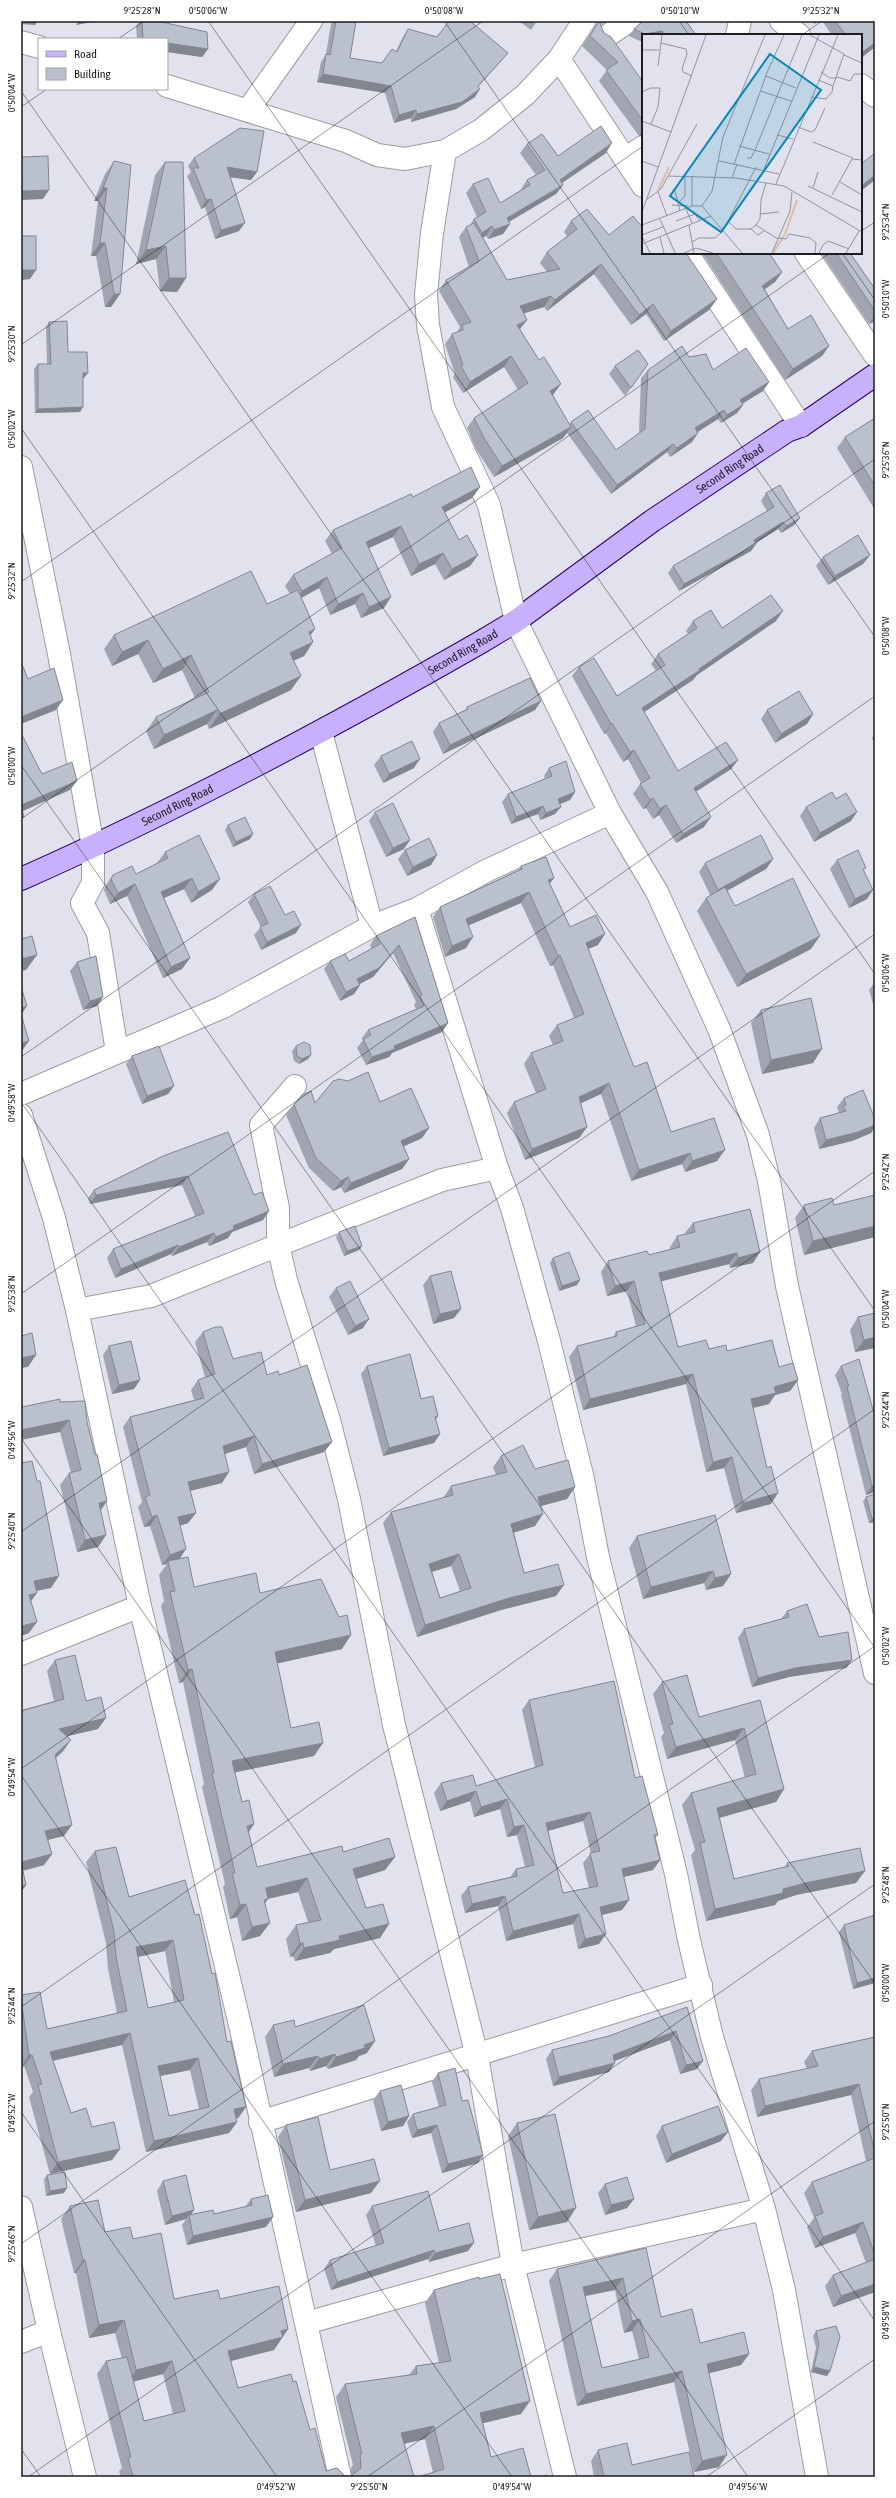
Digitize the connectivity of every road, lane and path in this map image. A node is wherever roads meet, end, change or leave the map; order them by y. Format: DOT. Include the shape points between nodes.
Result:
graph roads {
  1 [pos="311,21"];
  2 [pos="584,21"];
  3 [pos="629,21"];
  4 [pos="740,21"];
  5 [pos="781,21"];
  6 [pos="737,34"];
  7 [pos="798,34"];
  8 [pos="607,36"];
  9 [pos="21,42"];
  10 [pos="38,47"];
  11 [pos="559,59"];
  12 [pos="168,86"];
  13 [pos="862,86"];
  14 [pos="875,96"];
  15 [pos="248,110"];
  16 [pos="642,148"];
  17 [pos="445,152"];
  18 [pos="625,159"];
  19 [pos="642,184"];
  20 [pos="688,254"];
  21 [pos="807,254"];
  22 [pos="875,355"];
  23 [pos="875,374"];
  24 [pos="801,426"];
  25 [pos="21,466"];
  26 [pos="516,621"];
  27 [pos="321,732"];
  28 [pos="610,813"];
  29 [pos="93,847"];
  30 [pos="21,879"];
  31 [pos="417,909"];
  32 [pos="372,926"];
  33 [pos="117,1052"];
  34 [pos="295,1086"];
  35 [pos="21,1094"];
  36 [pos="21,1115"];
  37 [pos="497,1168"];
  38 [pos="278,1244"];
  39 [pos="77,1310"];
  40 [pos="140,1606"];
  41 [pos="21,1654"];
  42 [pos="875,1673"];
  43 [pos="701,1985"];
  44 [pos="477,2056"];
  45 [pos="260,2122"];
  46 [pos="21,2207"];
  47 [pos="764,2209"];
  48 [pos="513,2265"];
  49 [pos="306,2323"];
  50 [pos="49,2331"];
  51 [pos="21,2342"];
  52 [pos="85,2477"];
  53 [pos="340,2477"];
  54 [pos="565,2477"];
  55 [pos="817,2477"];
  1 -- 15 [label="street"];
  2 -- 11 [label="street"];
  3 -- 8 [label="street"];
  4 -- 6 [label="street"];
  5 -- 7 [label="street"];
  9 -- 10 [label="street"];
  11 -- 17 [label="street" via="525,95 481,130"];
  11 -- 18 [label="street"];
  12 -- 15 [label="street"];
  13 -- 14 [label="street"];
  15 -- 17 [label="street" via="346,141 377,155 405,159"];
  16 -- 18 [label="street"];
  17 -- 26 [label="street" via="432,233 426,296 428,325 443,407 489,505"];
  18 -- 19 [label="street"];
  20 -- 24 [label="street"];
  21 -- 22 [label="street"];
  23 -- 24 [label="street, Second Ring Road"];
  24 -- 26 [label="street, Second Ring Road" via="787,431 652,521"];
  25 -- 29 [label="street"];
  26 -- 27 [label="street, Second Ring Road"];
  26 -- 28 [label="street"];
  27 -- 29 [label="street, Second Ring Road"];
  27 -- 32 [label="street"];
  28 -- 31 [label="street" via="486,871"];
  28 -- 42 [label="street" via="670,919 719,1029 758,1135 787,1286"];
  29 -- 30 [label="street, Second Ring Road"];
  29 -- 33 [label="street" via="93,883 82,903 98,933"];
  31 -- 32 [label="street"];
  31 -- 37 [label="street"];
  32 -- 33 [label="street" via="223,1007"];
  33 -- 35 [label="street"];
  34 -- 38 [label="street" via="262,1125 278,1208"];
  36 -- 39 [label="street" via="54,1218"];
  37 -- 38 [label="street" via="442,1180"];
  37 -- 43 [label="street" via="512,1208 549,1341"];
  38 -- 39 [label="street" via="150,1296"];
  38 -- 44 [label="street" via="349,1499 394,1725"];
  39 -- 40 [label="street"];
  40 -- 41 [label="street"];
  40 -- 45 [label="street" via="240,2024"];
  43 -- 44 [label="street"];
  43 -- 47 [label="street" via="712,2037"];
  44 -- 45 [label="street"];
  44 -- 48 [label="street"];
  45 -- 49 [label="street"];
  46 -- 50 [label="street"];
  47 -- 48 [label="street"];
  47 -- 55 [label="street" via="784,2290"];
  48 -- 49 [label="street"];
  48 -- 54 [label="street"];
  49 -- 53 [label="street"];
  50 -- 51 [label="street"];
  50 -- 52 [label="street"];
}
